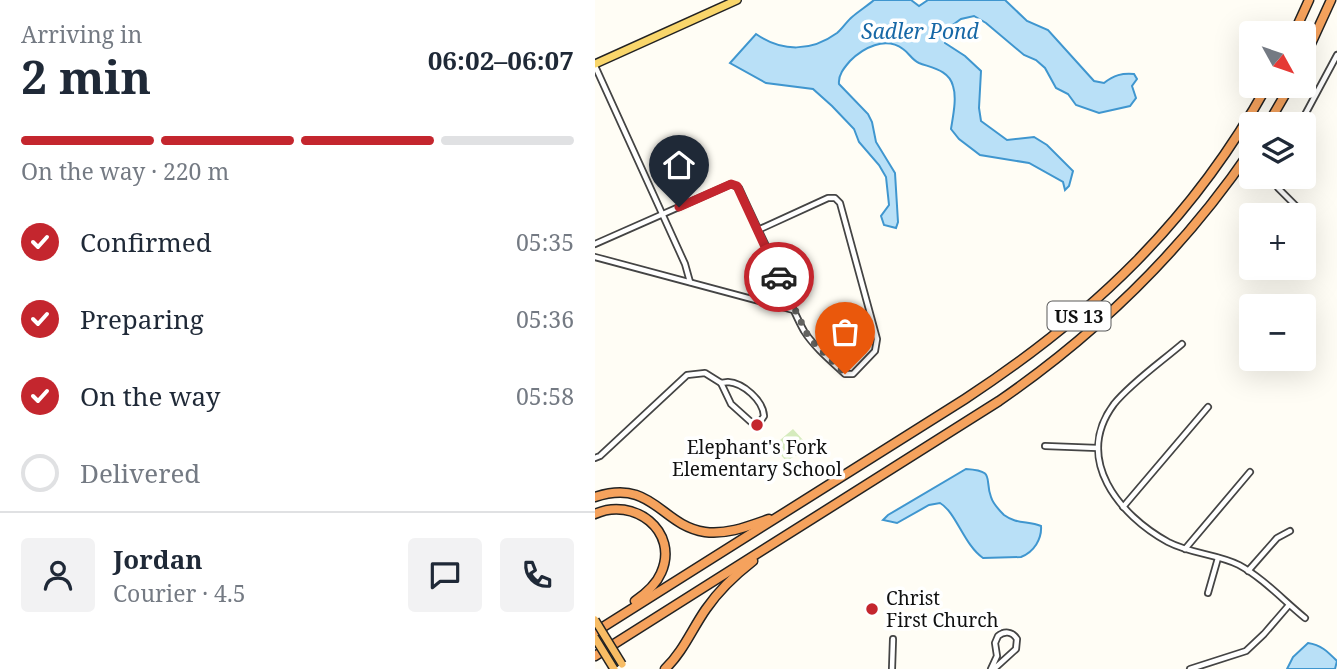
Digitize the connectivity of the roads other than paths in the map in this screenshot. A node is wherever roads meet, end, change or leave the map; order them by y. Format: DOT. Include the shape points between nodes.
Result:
graph roads {
  1 [pos="737,0"];
  2 [pos="1307,0"];
  3 [pos="1330,3"];
  4 [pos="1299,21"];
  5 [pos="1316,33"];
  6 [pos="1337,55"];
  7 [pos="595,65"];
  8 [pos="1260,98"];
  9 [pos="1306,112"];
  10 [pos="1239,167"];
  11 [pos="1279,189"];
  12 [pos="1293,203"];
  13 [pos="662,215"];
  14 [pos="758,230"];
  15 [pos="595,244"];
  16 [pos="595,257"];
  17 [pos="690,282"];
  18 [pos="794,310"];
  19 [pos="1182,344"];
  20 [pos="721,383"];
  21 [pos="1208,407"];
  22 [pos="1045,446"];
  23 [pos="1098,448"];
  24 [pos="595,458"];
  25 [pos="1250,472"];
  26 [pos="595,497"];
  27 [pos="1123,506"];
  28 [pos="785,513"];
  29 [pos="595,514"];
  30 [pos="806,522"];
  31 [pos="1290,531"];
  32 [pos="1185,549"];
  33 [pos="1218,558"];
  34 [pos="1248,571"];
  35 [pos="1208,593"];
  36 [pos="1289,605"];
  37 [pos="1305,618"];
  38 [pos="595,620"];
  39 [pos="613,620"];
  40 [pos="595,632"];
  41 [pos="595,638"];
  42 [pos="893,639"];
  43 [pos="595,656"];
  44 [pos="622,664"];
  45 [pos="614,669"];
  46 [pos="665,669"];
  47 [pos="892,669"];
  48 [pos="993,669"];
  49 [pos="1190,669"];
  1 -- 7 [label="main road"];
  2 -- 4 [label="highway"];
  3 -- 5 [label="highway"];
  6 -- 9 [label="street"];
  7 -- 13 [label="street"];
  8 -- 28 [label="highway, US 13" via="1198,190 1133,265 1087,309 1013,367"];
  10 -- 30 [label="highway, US 13" via="1164,262 1074,346 999,401"];
  11 -- 12 [label="street"];
  13 -- 14 [label="street" via="735,184"];
  13 -- 15 [label="street"];
  13 -- 17 [label="street"];
  14 -- 18 [label="street"];
  14 -- 18 [label="street" via="823,200 838,200 877,339 875,351 853,374 845,374 809,338"];
  16 -- 17 [label="street"];
  17 -- 18 [label="street"];
  19 -- 23 [label="street" via="1114,404"];
  20 -- 20 [label="street" via="749,421 762,420 763,408 742,386"];
  20 -- 24 [label="street" via="705,373 687,375"];
  21 -- 27 [label="street"];
  22 -- 23 [label="street"];
  23 -- 27 [label="street" via="1103,478"];
  25 -- 32 [label="street"];
  26 -- 28 [label="highway" via="617,493 643,497 679,522 705,532 734,530"];
  27 -- 32 [label="street" via="1160,537"];
  28 -- 39 [label="highway, US 13"];
  29 -- 39 [label="highway" via="614,509 638,513 656,527 664,545 663,568 657,580"];
  30 -- 43 [label="highway, US 13"];
  30 -- 46 [label="highway" via="723,588"];
  31 -- 34 [label="street" via="1277,538"];
  32 -- 33 [label="street"];
  33 -- 34 [label="street"];
  33 -- 35 [label="street"];
  34 -- 36 [label="street"];
  36 -- 37 [label="street"];
  36 -- 49 [label="street" via="1246,651"];
  38 -- 44 [label="highway, bridge"];
  39 -- 40 [label="highway, US 13"];
  41 -- 45 [label="highway, bridge"];
  42 -- 47 [label="street"];
  48 -- 48 [label="street" via="1016,649 1017,639 1012,634 998,636"];
}
